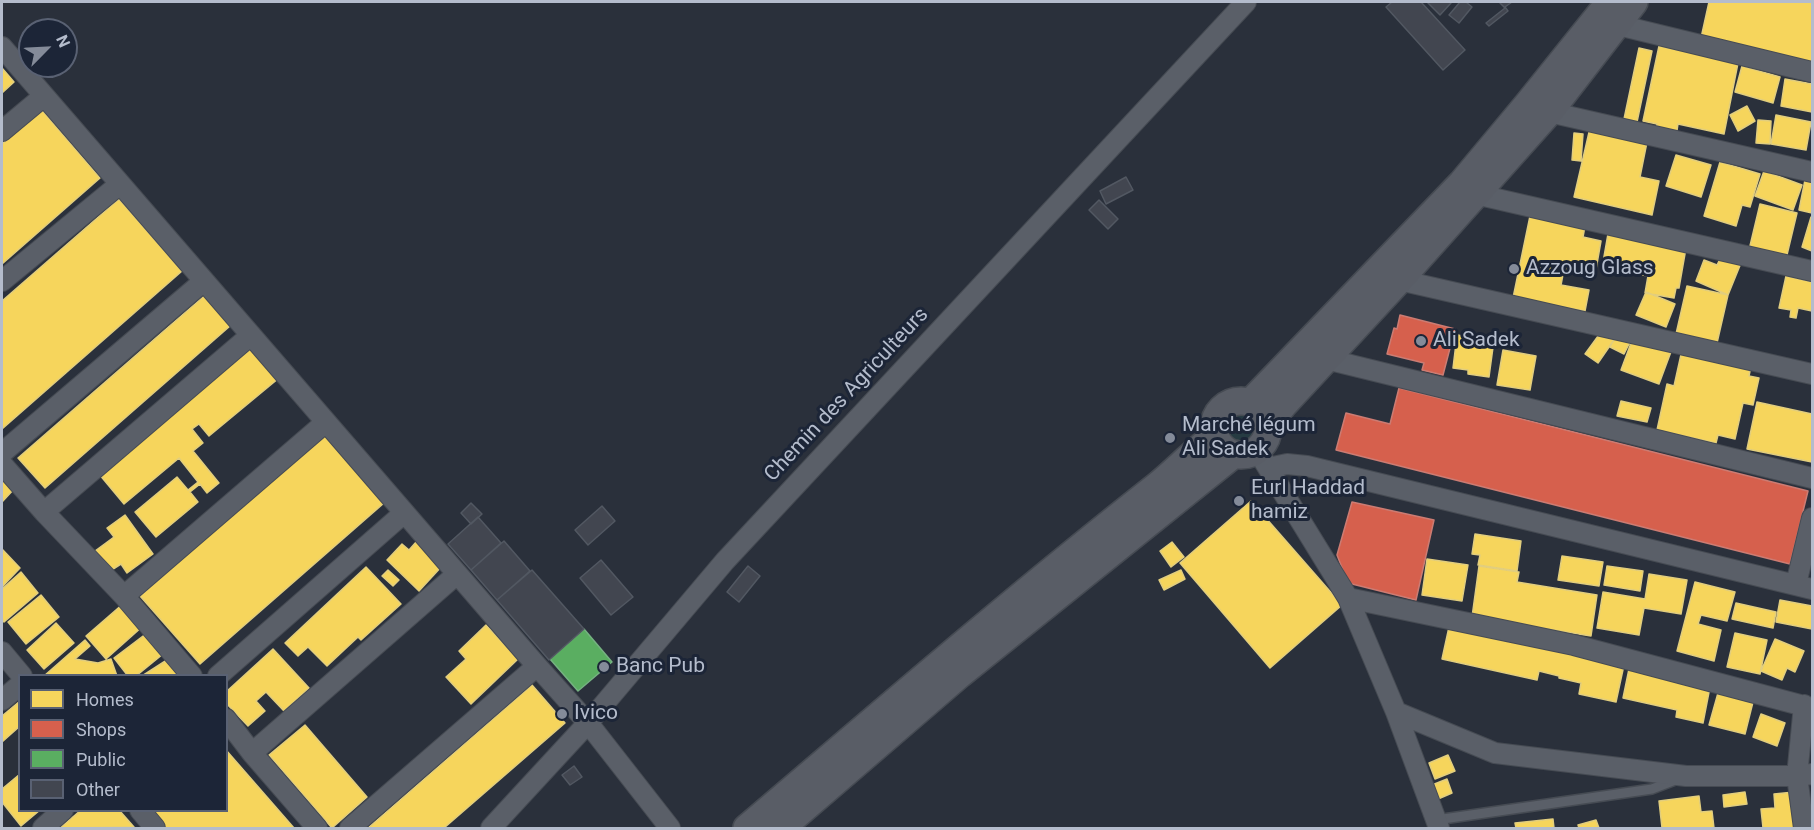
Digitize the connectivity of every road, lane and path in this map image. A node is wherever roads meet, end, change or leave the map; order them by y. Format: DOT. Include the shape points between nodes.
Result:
graph roads {
  1 [pos="1246,2"];
  2 [pos="1634,2"];
  3 [pos="1614,13"];
  4 [pos="2,47"];
  5 [pos="1812,72"];
  6 [pos="44,96"];
  7 [pos="1549,112"];
  8 [pos="2,131"];
  9 [pos="1812,172"];
  10 [pos="120,184"];
  11 [pos="1475,194"];
  12 [pos="1812,271"];
  13 [pos="1399,280"];
  14 [pos="2,281"];
  15 [pos="204,281"];
  16 [pos="250,335"];
  17 [pos="1326,359"];
  18 [pos="1812,374"];
  19 [pos="1251,402"];
  20 [pos="326,422"];
  21 [pos="1268,424"];
  22 [pos="1244,452"];
  23 [pos="2,453"];
  24 [pos="2,464"];
  25 [pos="1812,478"];
  26 [pos="44,513"];
  27 [pos="404,513"];
  28 [pos="1812,518"];
  29 [pos="457,574"];
  30 [pos="1804,587"];
  31 [pos="124,596"];
  32 [pos="1348,598"];
  33 [pos="2,652"];
  34 [pos="537,666"];
  35 [pos="21,674"];
  36 [pos="191,674"];
  37 [pos="219,674"];
  38 [pos="18,687"];
  39 [pos="2,700"];
  40 [pos="1808,706"];
  41 [pos="1396,712"];
  42 [pos="228,722"];
  43 [pos="588,723"];
  44 [pos="252,753"];
  45 [pos="1805,775"];
  46 [pos="1686,776"];
  47 [pos="61,812"];
  48 [pos="1437,824"];
  49 [pos="43,828"];
  50 [pos="317,828"];
  51 [pos="350,828"];
  52 [pos="491,828"];
  53 [pos="670,828"];
  54 [pos="747,828"];
  55 [pos="781,828"];
  56 [pos="1804,828"];
  1 -- 43 [label="street, Chemin des Agriculteurs" via="725,561"];
  2 -- 3 [label="main road"];
  3 -- 5 [label="street"];
  3 -- 7 [label="main road"];
  3 -- 19 [label="main road" via="1528,104 1462,183"];
  4 -- 6 [label="street"];
  6 -- 8 [label="street"];
  6 -- 10 [label="street"];
  7 -- 9 [label="street"];
  7 -- 11 [label="main road"];
  10 -- 14 [label="street"];
  10 -- 15 [label="street"];
  11 -- 12 [label="street"];
  11 -- 13 [label="main road"];
  13 -- 17 [label="main road"];
  13 -- 18 [label="street"];
  15 -- 16 [label="street"];
  15 -- 23 [label="street"];
  16 -- 20 [label="street"];
  16 -- 26 [label="street"];
  17 -- 21 [label="main road"];
  17 -- 25 [label="street"];
  19 -- 21 [label="main road" via="1262,410"];
  19 -- 22 [label="main road" via="1240,400 1222,408 1214,426"];
  20 -- 27 [label="street"];
  20 -- 31 [label="street"];
  21 -- 22 [label="main road" via="1266,439"];
  22 -- 30 [label="street"];
  22 -- 32 [label="street"];
  22 -- 54 [label="main road" via="1200,447"];
  22 -- 55 [label="main road" via="960,674"];
  24 -- 26 [label="street"];
  26 -- 31 [label="street"];
  27 -- 29 [label="street"];
  27 -- 37 [label="street"];
  28 -- 30 [label="street"];
  29 -- 34 [label="street"];
  29 -- 44 [label="street"];
  31 -- 36 [label="street"];
  32 -- 40 [label="street" via="1574,645"];
  32 -- 41 [label="street"];
  33 -- 35 [label="street"];
  34 -- 43 [label="street"];
  34 -- 51 [label="street"];
  38 -- 39 [label="street"];
  40 -- 45 [label="street"];
  41 -- 46 [label="street" via="1495,753"];
  41 -- 48 [label="street"];
  42 -- 44 [label="street"];
  43 -- 52 [label="street, Chemin des Agriculteurs"];
  43 -- 53 [label="street"];
  44 -- 50 [label="street"];
  45 -- 46 [label="street"];
  45 -- 56 [label="street"];
  46 -- 48 [label="lane" via="1652,789"];
  47 -- 49 [label="street"];
}
